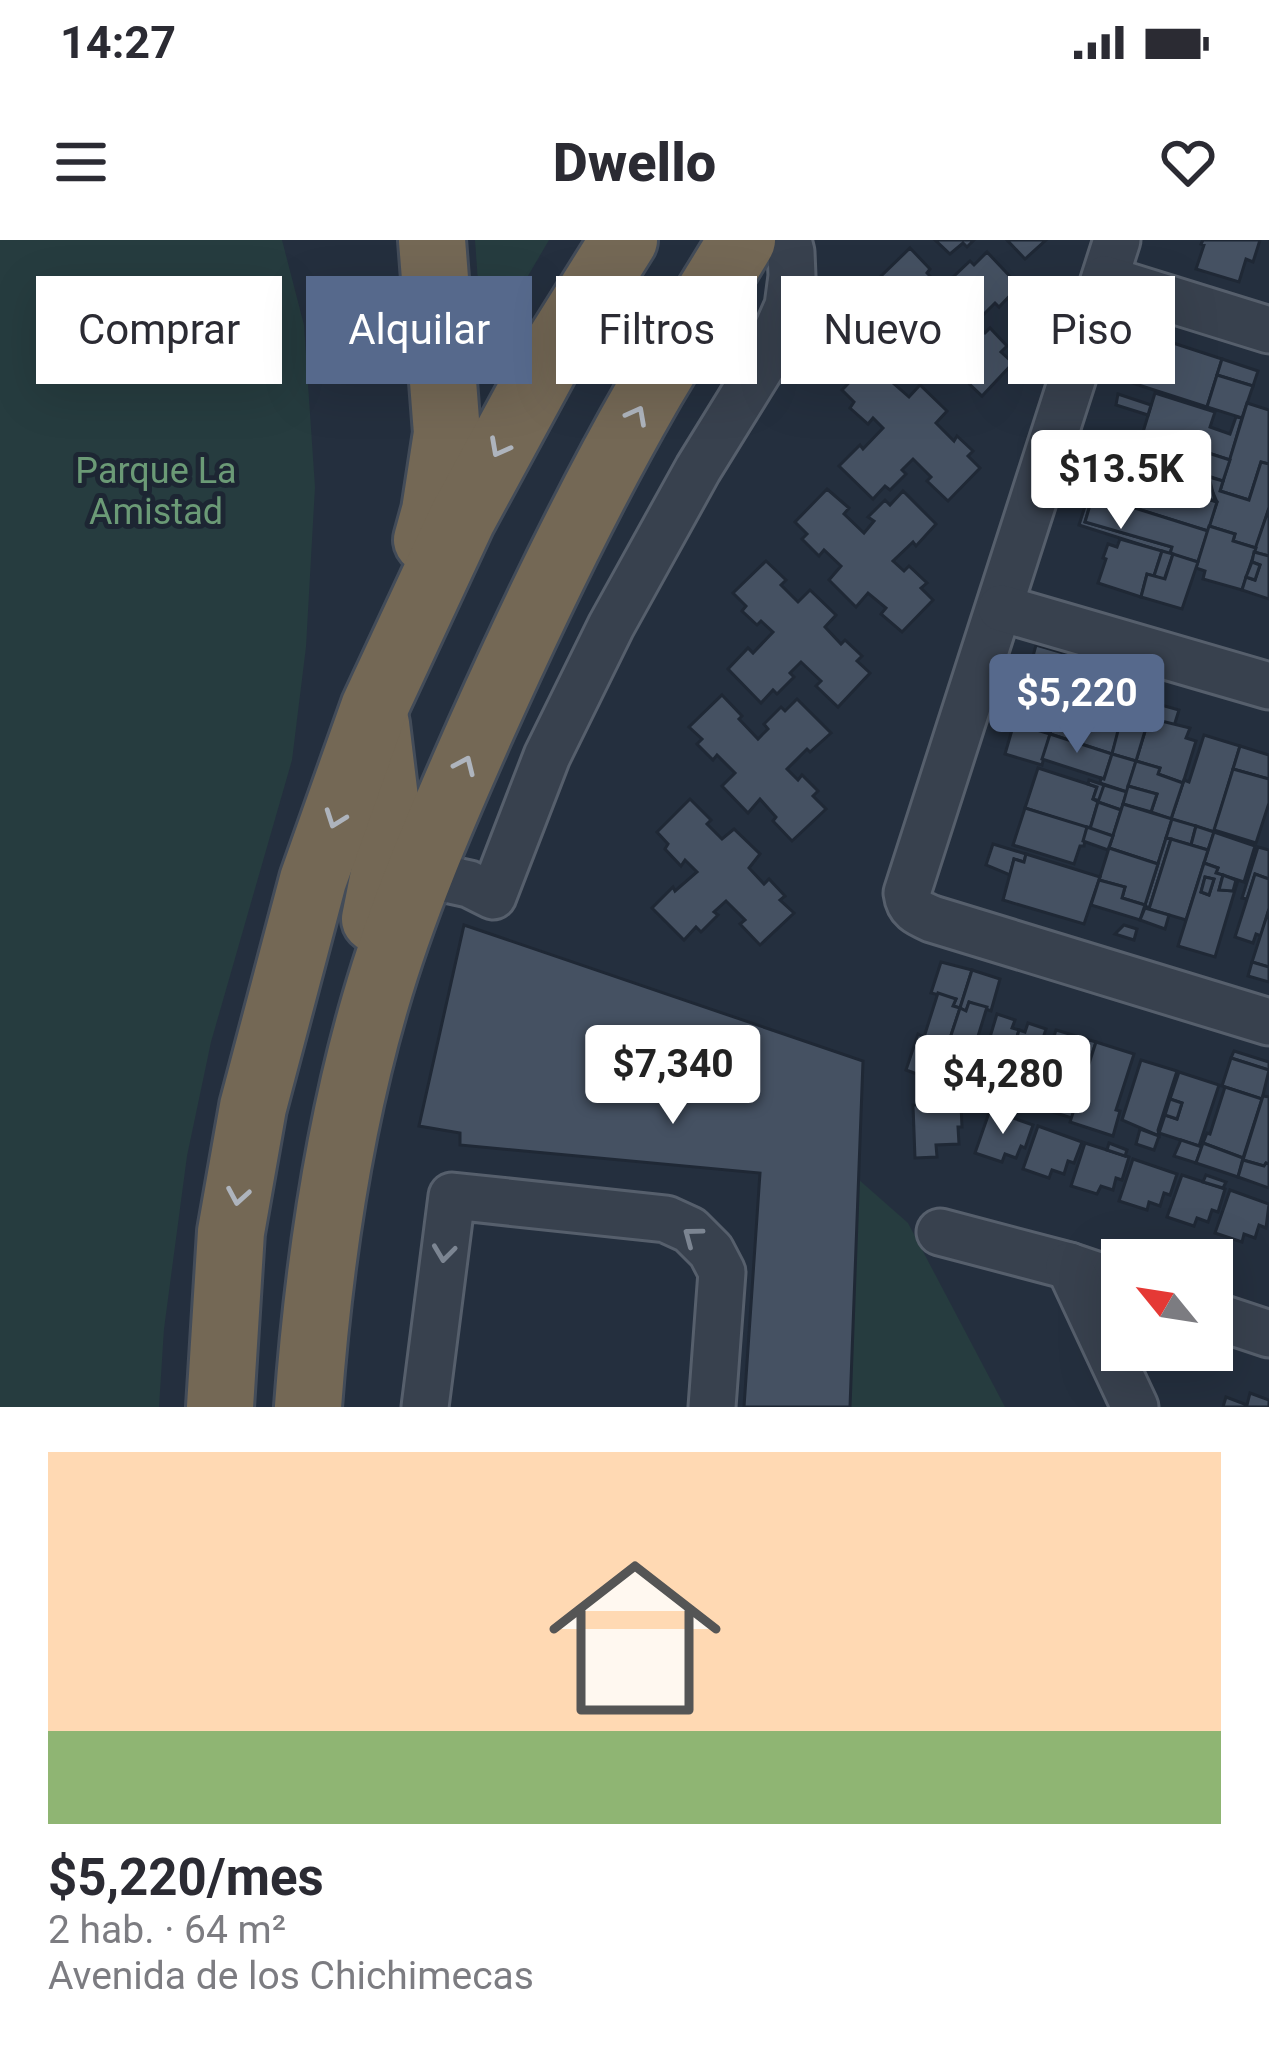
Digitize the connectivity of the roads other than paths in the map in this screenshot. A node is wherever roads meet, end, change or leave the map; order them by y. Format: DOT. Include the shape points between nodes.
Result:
graph roads {
  1 [pos="432,240"];
  2 [pos="624,240"];
  3 [pos="742,240"];
  4 [pos="788,240"];
  5 [pos="1111,260"];
  6 [pos="1269,331"];
  7 [pos="1001,608"];
  8 [pos="384,685"];
  9 [pos="1269,686"];
  10 [pos="419,873"];
  11 [pos="1269,1022"];
  12 [pos="940,1232"];
  13 [pos="1069,1266"];
  14 [pos="322,1270"];
  15 [pos="1101,1277"];
  16 [pos="1233,1322"];
  17 [pos="1269,1334"];
  18 [pos="220,1407"];
  19 [pos="308,1407"];
  20 [pos="424,1407"];
  21 [pos="712,1407"];
  22 [pos="1136,1407"];
  1 -- 8 [label="highway" via="447,433 435,511"];
  2 -- 8 [label="highway, one-way" via="498,450"];
  10 -- 3 [label="highway, one-way" via="568,543"];
  4 -- 10 [label="street" via="788,306 761,367 611,626 548,756 494,896"];
  5 -- 6 [label="street"];
  5 -- 7 [label="street"];
  7 -- 9 [label="street"];
  7 -- 11 [label="street" via="908,904 932,919"];
  8 -- 14 [label="highway" via="388,854 324,1136"];
  8 -- 18 [label="highway, one-way" via="314,880 253,1107 231,1232"];
  10 -- 14 [label="highway" via="375,1002 334,1175"];
  12 -- 13 [label="street"];
  13 -- 15 [label="street"];
  13 -- 22 [label="street"];
  14 -- 19 [label="highway"];
  16 -- 17 [label="street"];
  21 -- 20 [label="street, one-way" via="722,1273 690,1230 666,1219 452,1196"];
}
